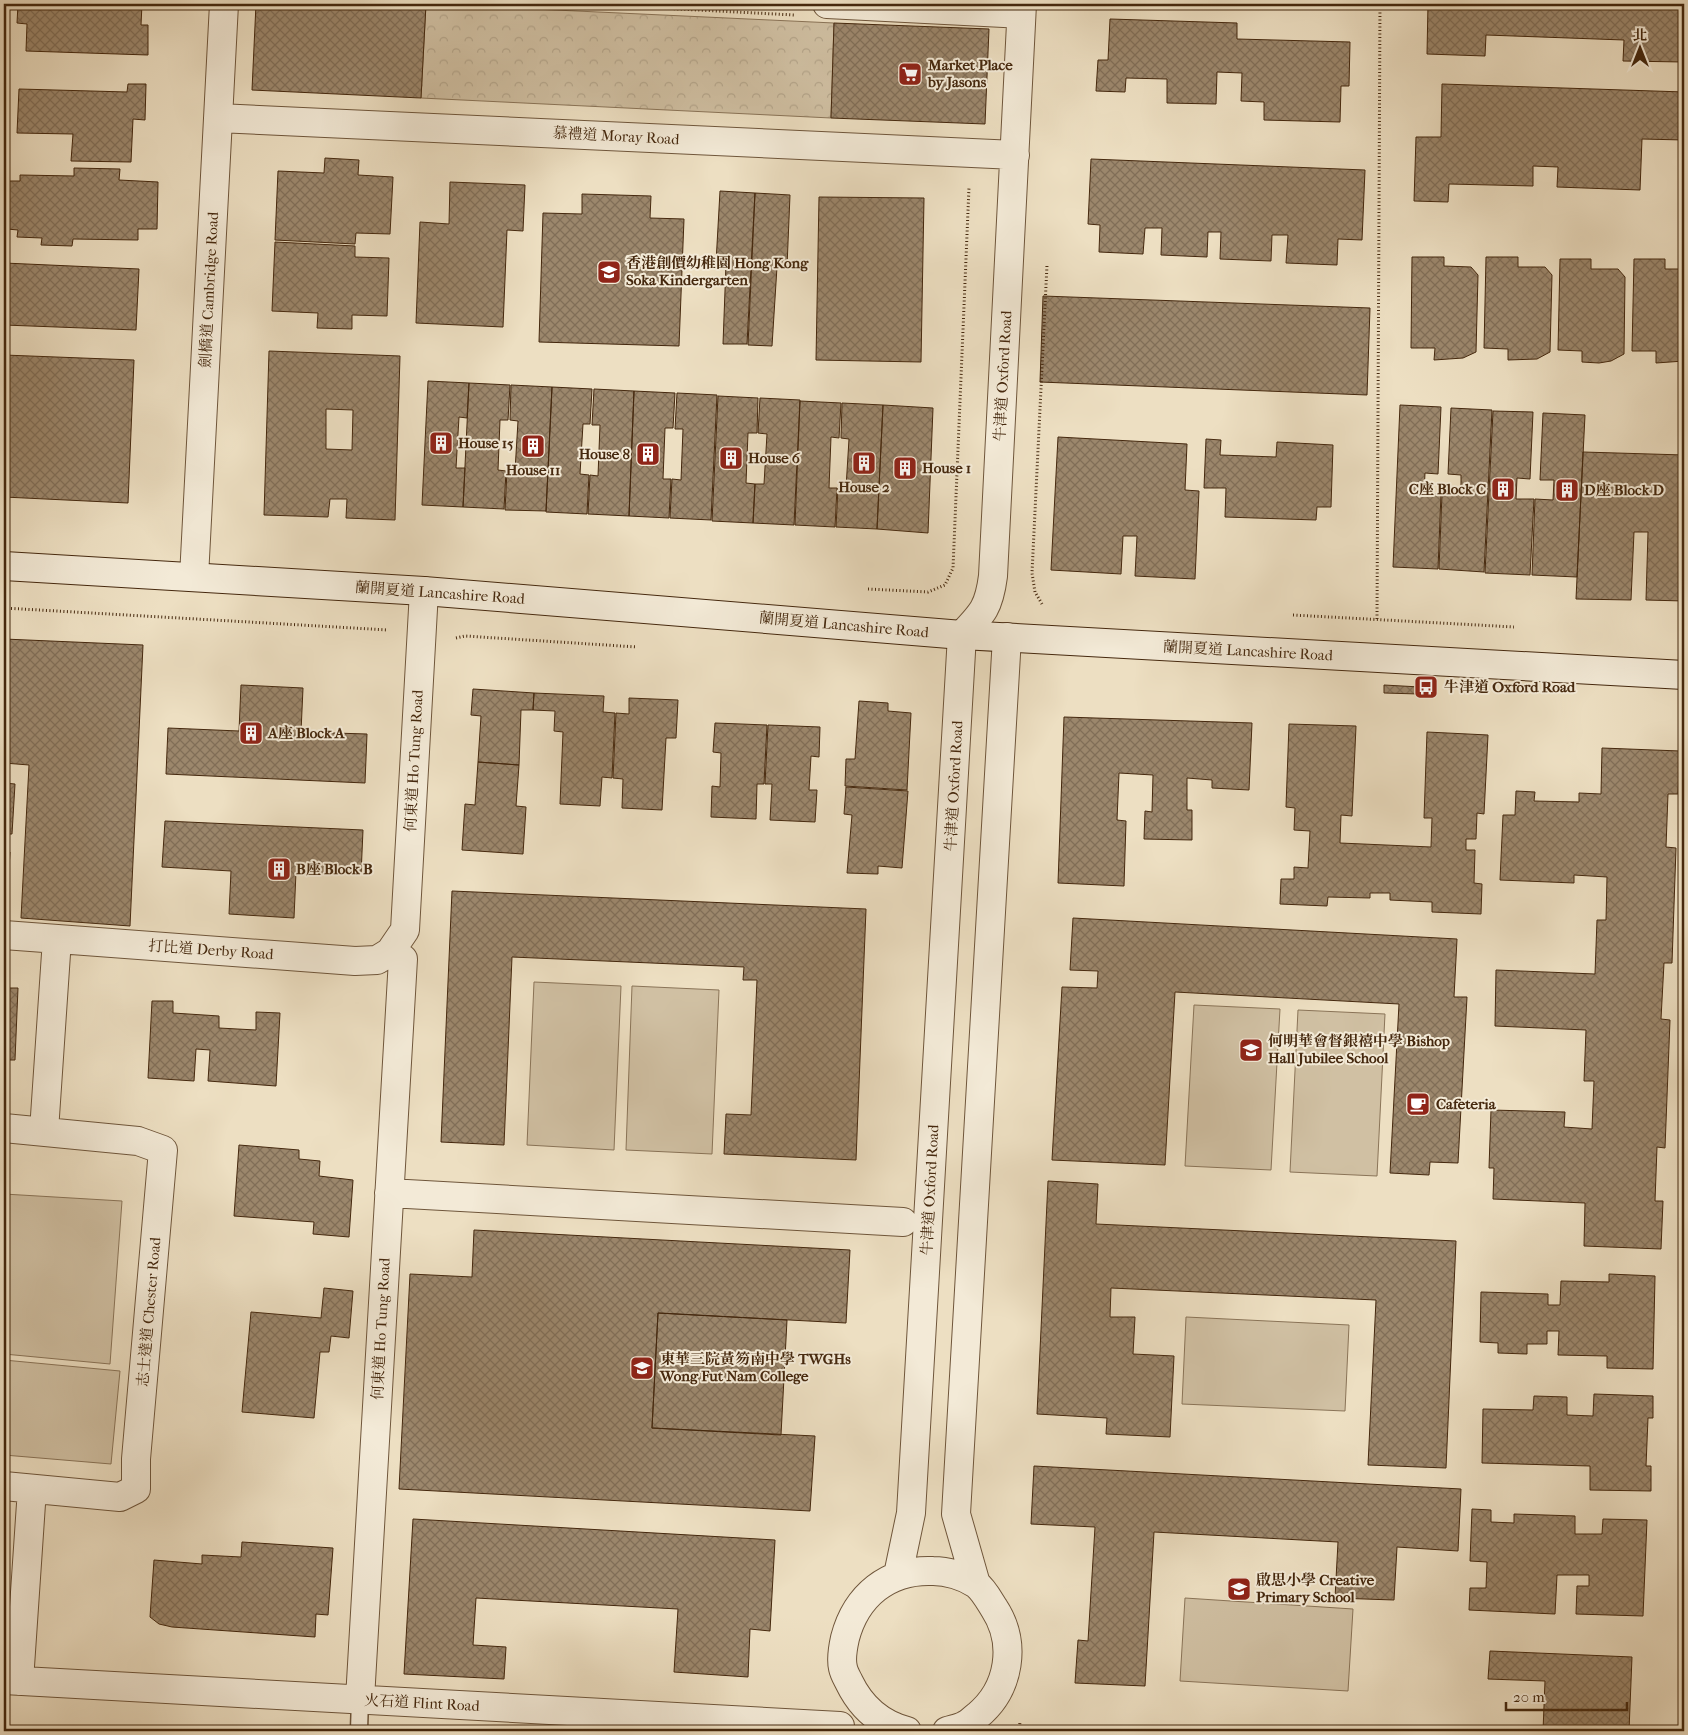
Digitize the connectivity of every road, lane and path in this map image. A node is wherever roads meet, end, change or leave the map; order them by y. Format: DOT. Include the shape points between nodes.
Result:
graph roads {
  1 [pos="224,4"];
  2 [pos="583,4"];
  3 [pos="827,4"];
  4 [pos="1380,4"];
  5 [pos="1021,9"];
  6 [pos="801,15"];
  7 [pos="218,118"];
  8 [pos="1015,155"];
  9 [pos="969,181"];
  10 [pos="1047,260"];
  11 [pos="4,566"];
  12 [pos="194,577"];
  13 [pos="868,589"];
  14 [pos="424,591"];
  15 [pos="1050,604"];
  16 [pos="4,608"];
  17 [pos="1289,615"];
  18 [pos="962,635"];
  19 [pos="394,636"];
  20 [pos="1007,637"];
  21 [pos="452,639"];
  22 [pos="644,647"];
  23 [pos="1684,676"];
  24 [pos="405,930"];
  25 [pos="4,935"];
  26 [pos="58,939"];
  27 [pos="403,959"];
  28 [pos="4,1128"];
  29 [pos="44,1131"];
  30 [pos="389,1193"];
  31 [pos="903,1222"];
  32 [pos="4,1486"];
  33 [pos="32,1488"];
  34 [pos="898,1576"];
  35 [pos="976,1584"];
  36 [pos="842,1668"];
  37 [pos="11,1680"];
  38 [pos="360,1700"];
  39 [pos="840,1729"];
  40 [pos="359,1730"];
  41 [pos="907,1731"];
  42 [pos="948,1731"];
  1 -- 7 [label="street, 劍橋道 Cambridge Road"];
  2 -- 6 [label="path"];
  3 -- 5 [label="street"];
  4 -- 17 [label="path" via="1377,619"];
  5 -- 8 [label="street, 牛津道 Oxford Road"];
  7 -- 8 [label="street, 慕禮道 Moray Road"];
  7 -- 12 [label="street, 劍橋道 Cambridge Road"];
  8 -- 18 [label="street, 牛津道 Oxford Road" via="992,584 983,614"];
  9 -- 13 [label="path" via="953,568 945,586 928,592"];
  10 -- 15 [label="path" via="1032,573 1041,604"];
  11 -- 12 [label="street, 蘭開夏道 Lancashire Road"];
  12 -- 14 [label="street, 蘭開夏道 Lancashire Road"];
  14 -- 18 [label="street, 蘭開夏道 Lancashire Road"];
  14 -- 24 [label="street, 何東道 Ho Tung Road"];
  16 -- 19 [label="path" via="388,630"];
  18 -- 20 [label="street, 蘭開夏道 Lancashire Road"];
  18 -- 34 [label="street, 牛津道 Oxford Road" via="911,1514"];
  20 -- 23 [label="street, 蘭開夏道 Lancashire Road"];
  20 -- 35 [label="street" via="956,1514"];
  21 -- 22 [label="path" via="465,636"];
  24 -- 26 [label="street, 打比道 Derby Road" via="384,956 377,960 355,961"];
  25 -- 26 [label="street, 打比道 Derby Road"];
  26 -- 29 [label="street"];
  27 -- 30 [label="street, 何東道 Ho Tung Road"];
  28 -- 29 [label="street, 志士達道 Chester Road"];
  29 -- 33 [label="street, 志士達道 Chester Road" via="138,1141 163,1150 136,1488 120,1497"];
  30 -- 31 [label="street"];
  30 -- 38 [label="street, 何東道 Ho Tung Road"];
  32 -- 33 [label="street, 志士達道 Chester Road"];
  33 -- 37 [label="street"];
  34 -- 35 [label="street" via="915,1571 953,1573"];
  34 -- 36 [label="street" via="878,1586 861,1602 849,1623"];
  35 -- 42 [label="street" via="1002,1620 1008,1643 1007,1666 1000,1689 987,1708 967,1724"];
  36 -- 39 [label="street"];
  36 -- 41 [label="street" via="869,1712 891,1727"];
  37 -- 38 [label="street, 火石道 Flint Road"];
  38 -- 39 [label="street, 火石道 Flint Road"];
  38 -- 40 [label="lane"];
}
